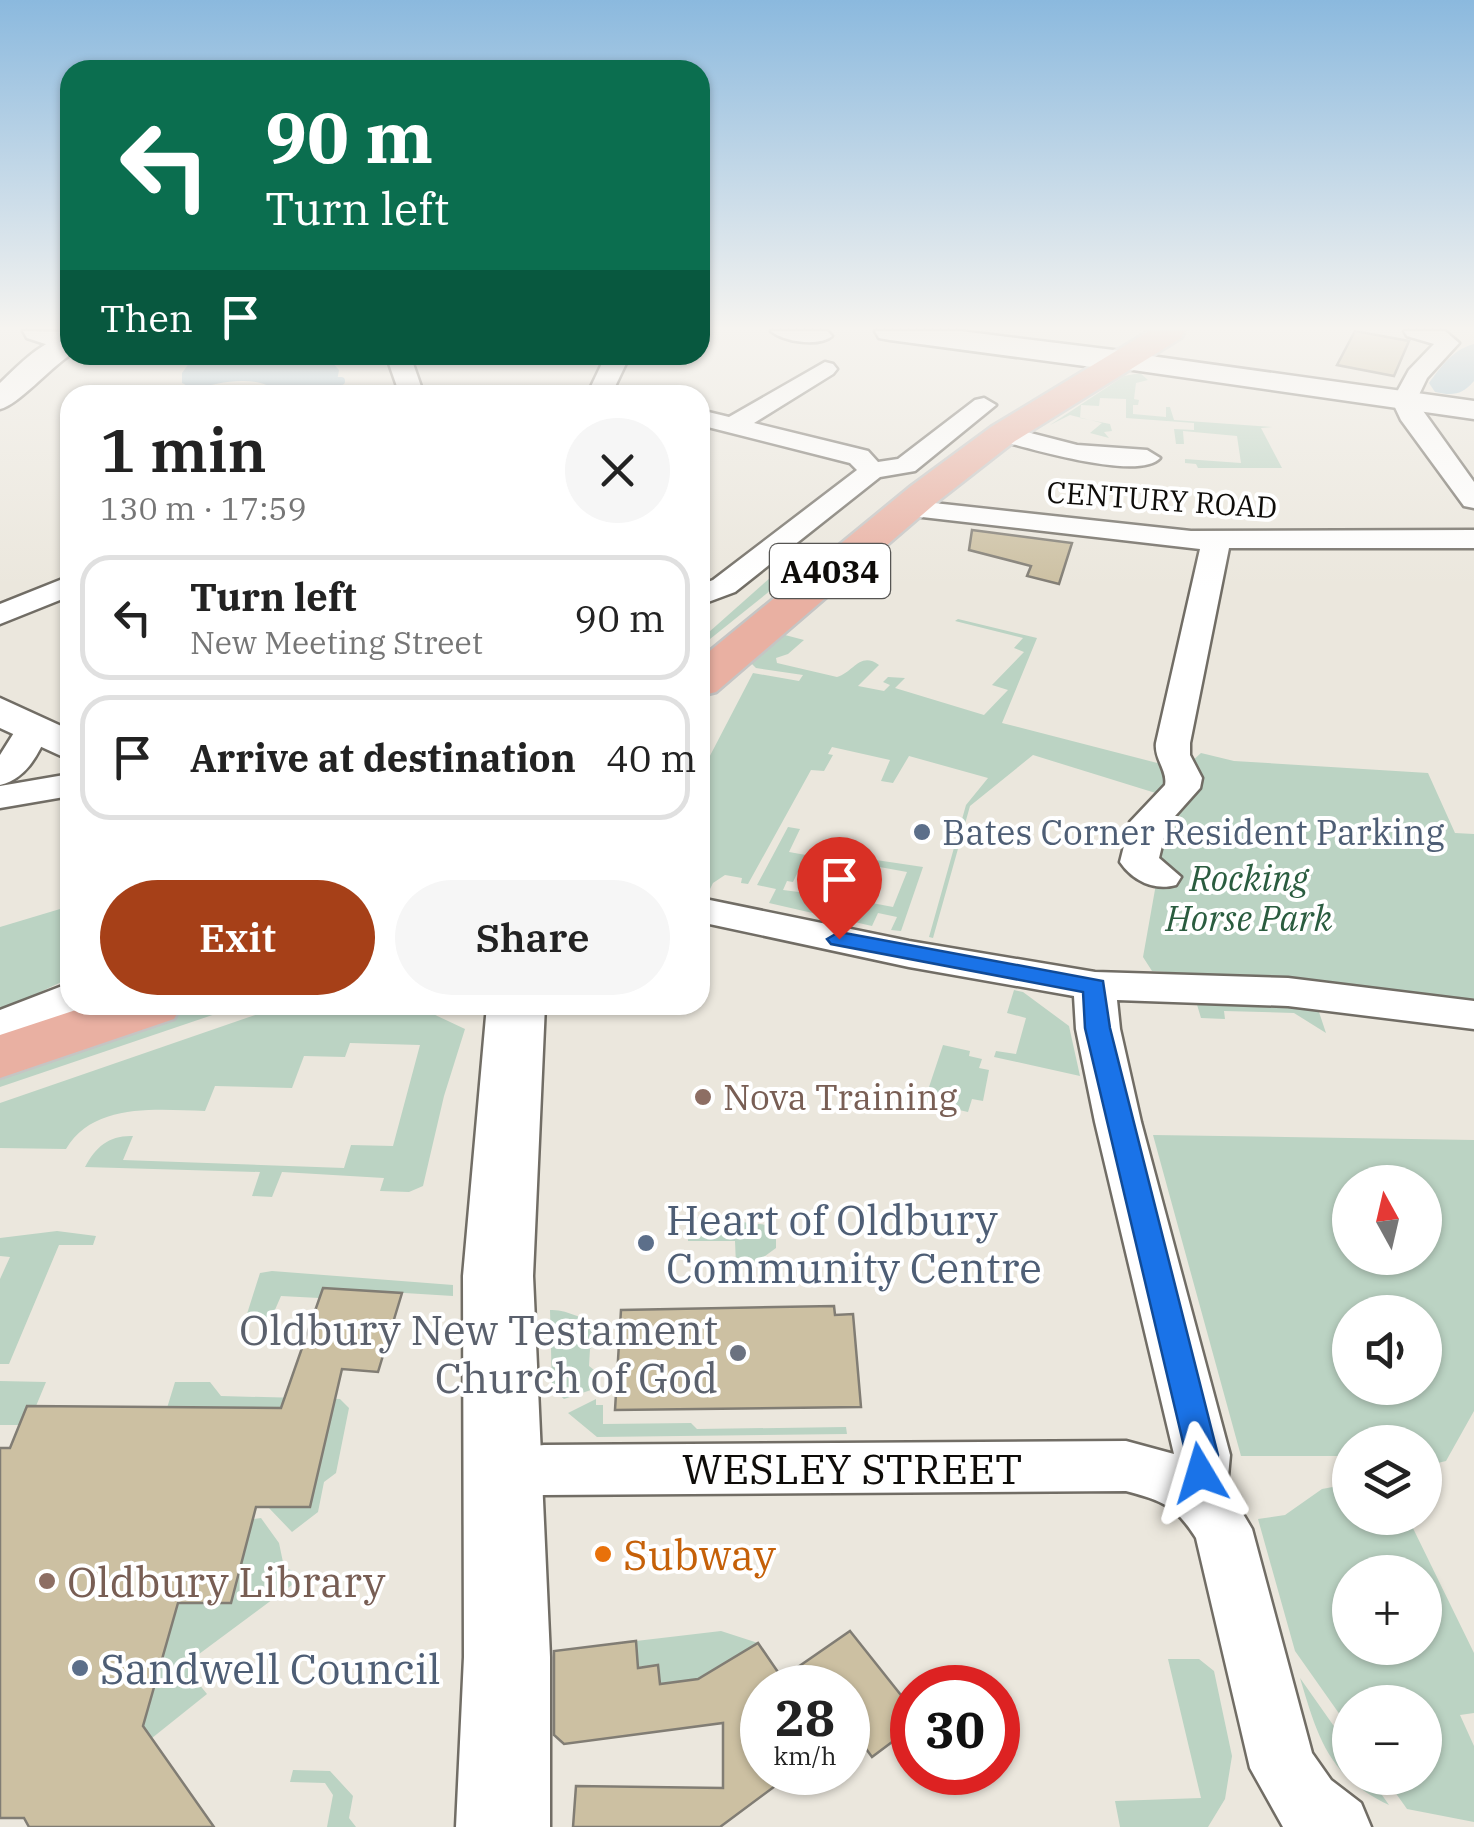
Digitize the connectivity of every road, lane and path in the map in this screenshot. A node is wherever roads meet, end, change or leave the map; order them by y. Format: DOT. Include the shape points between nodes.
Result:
graph roads {
  1 [pos="748,416"];
  2 [pos="1034,416"];
  3 [pos="1411,416"];
  4 [pos="710,420"];
  5 [pos="1001,421"];
  6 [pos="735,424"];
  7 [pos="1147,458"];
  8 [pos="872,470"];
  9 [pos="1474,500"];
  10 [pos="906,508"];
  11 [pos="1474,538"];
  12 [pos="1216,541"];
  13 [pos="60,589"];
  14 [pos="710,592"];
  15 [pos="0,614"];
  16 [pos="710,674"];
  17 [pos="35,728"];
  18 [pos="0,774"];
  19 [pos="60,787"];
  20 [pos="0,797"];
  21 [pos="1162,877"];
  22 [pos="710,912"];
  23 [pos="1095,986"];
  24 [pos="60,1008"];
  25 [pos="117,1015"];
  26 [pos="149,1015"];
  27 [pos="515,1015"];
  28 [pos="1474,1015"];
  29 [pos="10,1045"];
  30 [pos="502,1474"];
  31 [pos="1198,1492"];
  32 [pos="1311,1819"];
  33 [pos="503,1827"];
  1 -- 6 [label="street"];
  2 -- 5 [label="main road, A4034"];
  3 -- 9 [label="street"];
  4 -- 6 [label="street"];
  5 -- 7 [label="street" via="1077,453"];
  5 -- 8 [label="street" via="906,465"];
  5 -- 10 [label="main road, A4034"];
  6 -- 8 [label="street" via="860,457"];
  8 -- 14 [label="street"];
  10 -- 12 [label="street, CENTURY ROAD"];
  10 -- 16 [label="main road, A4034"];
  11 -- 12 [label="street, CENTURY ROAD"];
  12 -- 21 [label="street" via="1173,743 1182,788 1148,822 1139,862"];
  13 -- 15 [label="street"];
  17 -- 18 [label="street"];
  19 -- 20 [label="street"];
  22 -- 23 [label="street"];
  23 -- 28 [label="street" via="1288,992"];
  23 -- 31 [label="street" via="1114,1104 1202,1455"];
  24 -- 29 [label="street"];
  25 -- 29 [label="main road"];
  26 -- 29 [label="main road"];
  27 -- 30 [label="main road" via="499,1237"];
  30 -- 31 [label="street, WESLEY STREET" via="1126,1466"];
  30 -- 33 [label="main road" via="508,1657"];
  31 -- 32 [label="street" via="1223,1528 1270,1729"];
}
